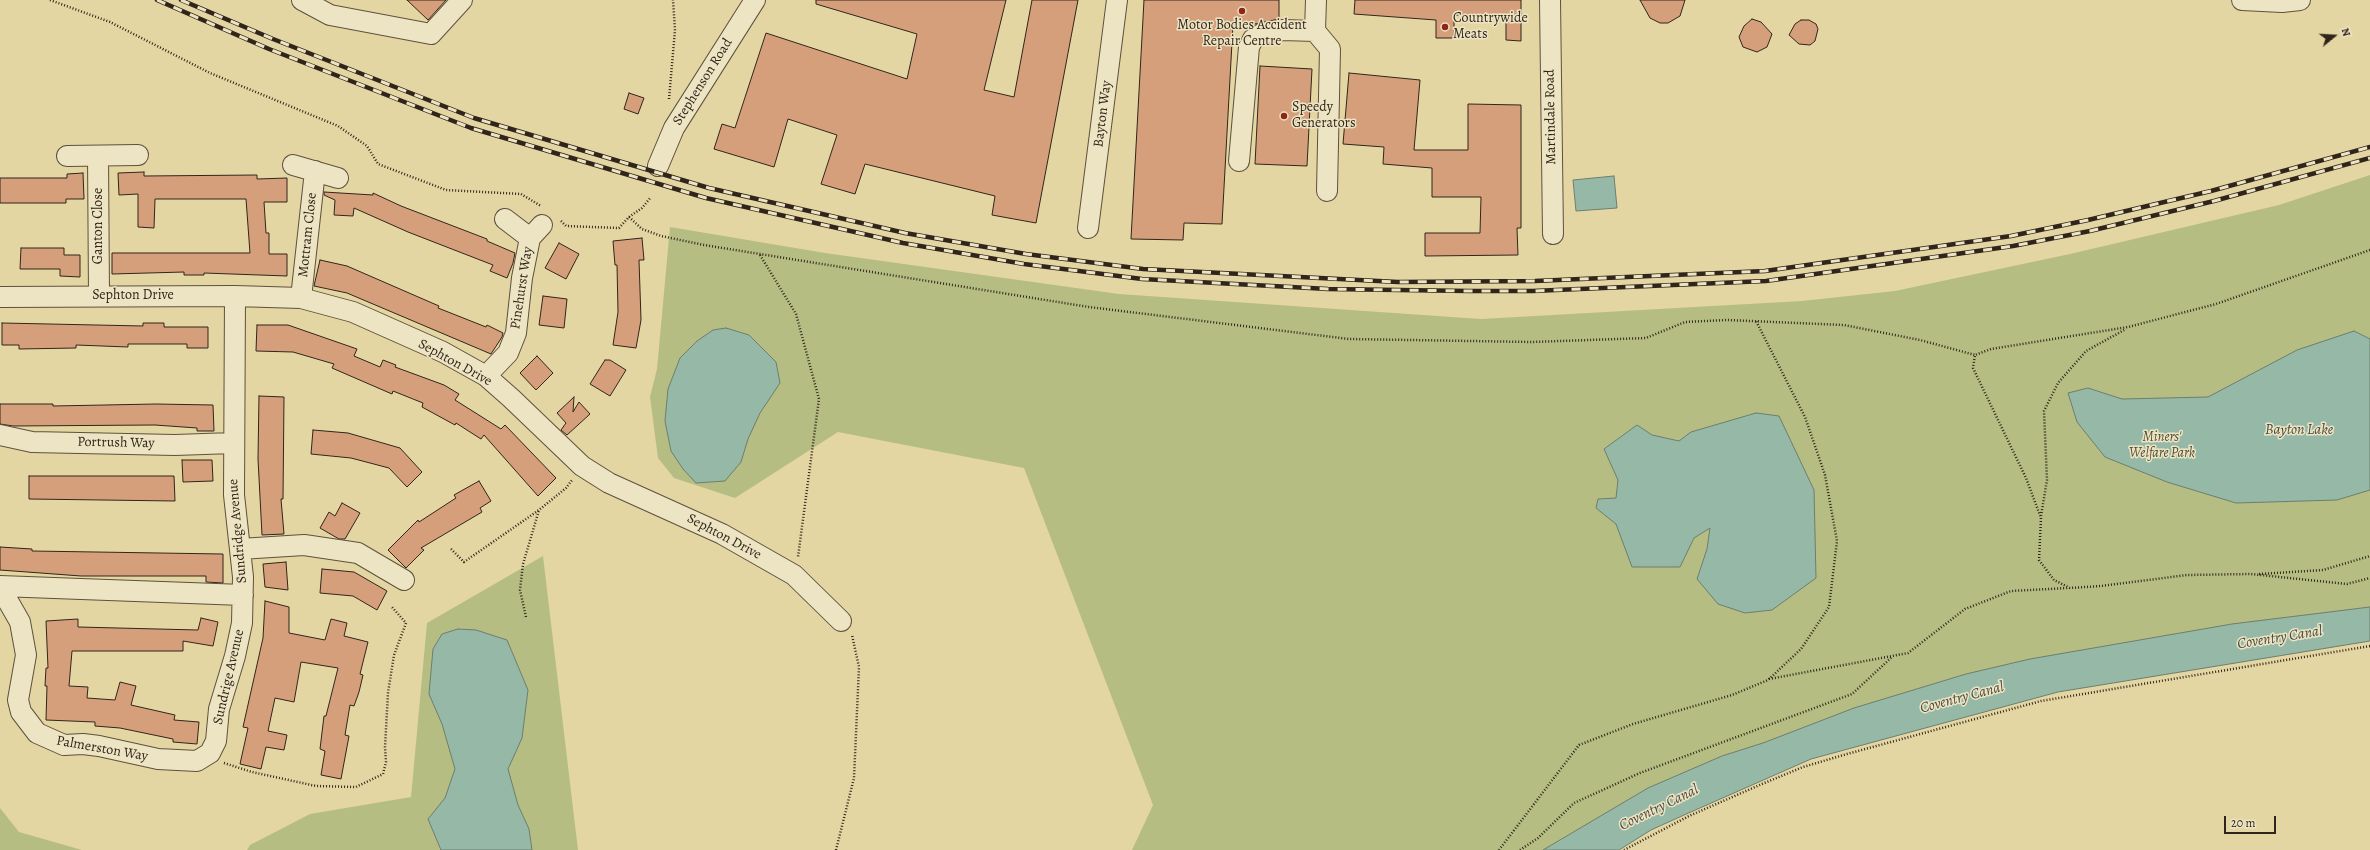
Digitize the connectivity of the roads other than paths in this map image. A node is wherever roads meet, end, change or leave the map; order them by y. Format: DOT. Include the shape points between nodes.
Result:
graph roads {
  1 [pos="302,0"];
  2 [pos="462,0"];
  3 [pos="755,0"];
  4 [pos="1117,0"];
  5 [pos="1316,0"];
  6 [pos="1550,0"];
  7 [pos="2242,0"];
  8 [pos="2300,0"];
  9 [pos="1315,31"];
  10 [pos="138,155"];
  11 [pos="68,156"];
  12 [pos="98,156"];
  13 [pos="1238,161"];
  14 [pos="293,165"];
  15 [pos="658,166"];
  16 [pos="314,171"];
  17 [pos="338,178"];
  18 [pos="1326,191"];
  19 [pos="505,219"];
  20 [pos="1088,228"];
  21 [pos="1552,234"];
  22 [pos="99,296"];
  23 [pos="235,296"];
  24 [pos="0,297"];
  25 [pos="300,298"];
  26 [pos="486,376"];
  27 [pos="0,435"];
  28 [pos="233,443"];
  29 [pos="240,549"];
  30 [pos="404,580"];
  31 [pos="0,587"];
  32 [pos="243,595"];
  33 [pos="846,626"];
  34 [pos="206,757"];
  1 -- 2 [label="street" via="330,14 430,34"];
  3 -- 15 [label="street, Stephenson Road" via="674,128"];
  4 -- 20 [label="street, Bayton Way"];
  5 -- 9 [label="street"];
  6 -- 21 [label="street, Martindale Road"];
  7 -- 8 [label="street"];
  9 -- 13 [label="street" via="1283,30 1263,33 1253,39 1249,47"];
  9 -- 18 [label="street" via="1330,49"];
  10 -- 12 [label="street"];
  11 -- 12 [label="street"];
  12 -- 22 [label="street, Ganton Close"];
  14 -- 16 [label="street, Mottram Close"];
  16 -- 17 [label="street, Mottram Close"];
  16 -- 25 [label="street, Mottram Close"];
  19 -- 26 [label="street, Pinehurst Way" via="543,222 522,278 516,333 508,353"];
  22 -- 23 [label="street, Sephton Drive"];
  22 -- 24 [label="street, Sephton Drive"];
  23 -- 25 [label="street, Sephton Drive"];
  23 -- 28 [label="street, Sundridge Avenue"];
  25 -- 26 [label="street, Sephton Drive" via="353,312 443,352"];
  26 -- 33 [label="street, Sephton Drive" via="582,466 609,483 722,534 794,576"];
  27 -- 28 [label="street, Portrush Way" via="32,442 175,445"];
  28 -- 29 [label="street, Sundridge Avenue" via="234,495"];
  29 -- 30 [label="street" via="304,545 358,553"];
  29 -- 32 [label="street, Sundridge Avenue"];
  31 -- 32 [label="street, Sundridge Avenue"];
  31 -- 34 [label="street, Palmerston Way" via="20,622 26,655 18,700 21,712 37,733 64,745 99,746 158,759 197,761"];
  32 -- 34 [label="street, Sundrige Avenue" via="242,623 236,656 219,709 216,741"];
}
